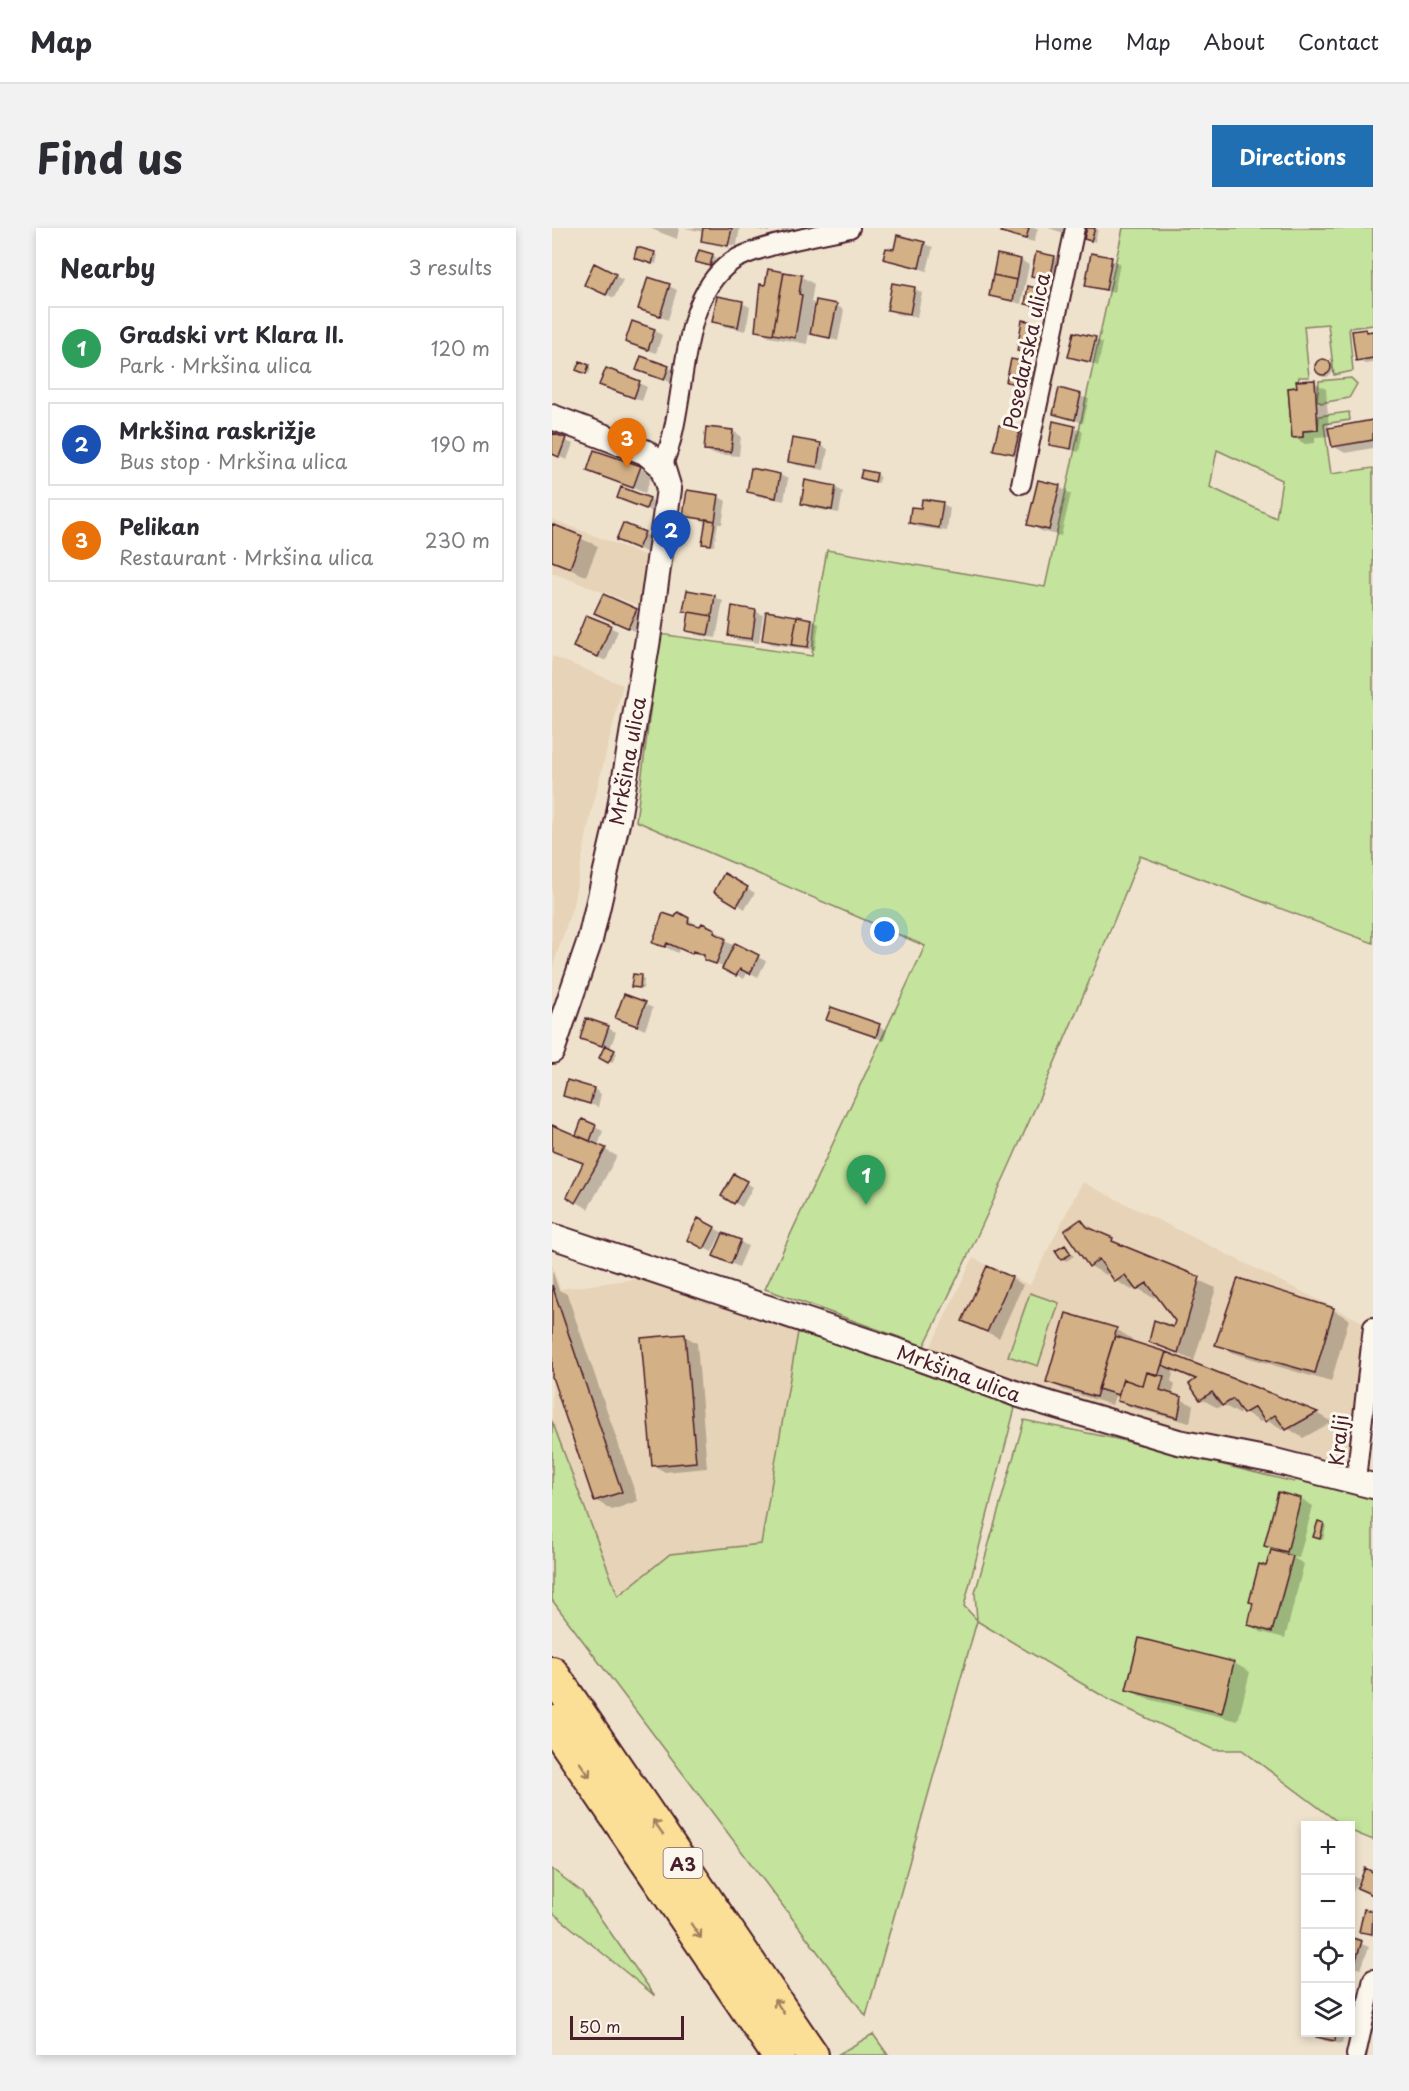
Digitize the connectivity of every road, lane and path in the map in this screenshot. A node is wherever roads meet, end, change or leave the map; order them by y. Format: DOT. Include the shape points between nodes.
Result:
graph roads {
  1 [pos="850,228"];
  2 [pos="1075,228"];
  3 [pos="552,417"];
  4 [pos="662,466"];
  5 [pos="1021,484"];
  6 [pos="552,1051"];
  7 [pos="552,1236"];
  8 [pos="1373,1327"];
  9 [pos="1369,1405"];
  10 [pos="1364,1483"];
  11 [pos="552,1673"];
  12 [pos="552,1722"];
  13 [pos="1373,1979"];
  14 [pos="778,2055"];
  15 [pos="812,2055"];
  16 [pos="1356,2055"];
  1 -- 4 [label="street" via="733,261 711,284 693,325 674,436"];
  2 -- 5 [label="street, Posedarska ulica"];
  3 -- 4 [label="street" via="645,452"];
  4 -- 6 [label="street, Mrkšina ulica" via="669,489 667,509 618,819 590,940"];
  7 -- 10 [label="street, Mrkšina ulica" via="1023,1396 1178,1442"];
  8 -- 9 [label="street, Kralji"];
  9 -- 10 [label="street, Kralji"];
  15 -- 11 [label="highway, A3, one-way"];
  12 -- 14 [label="highway, A3, one-way"];
  13 -- 16 [label="street"];
}
